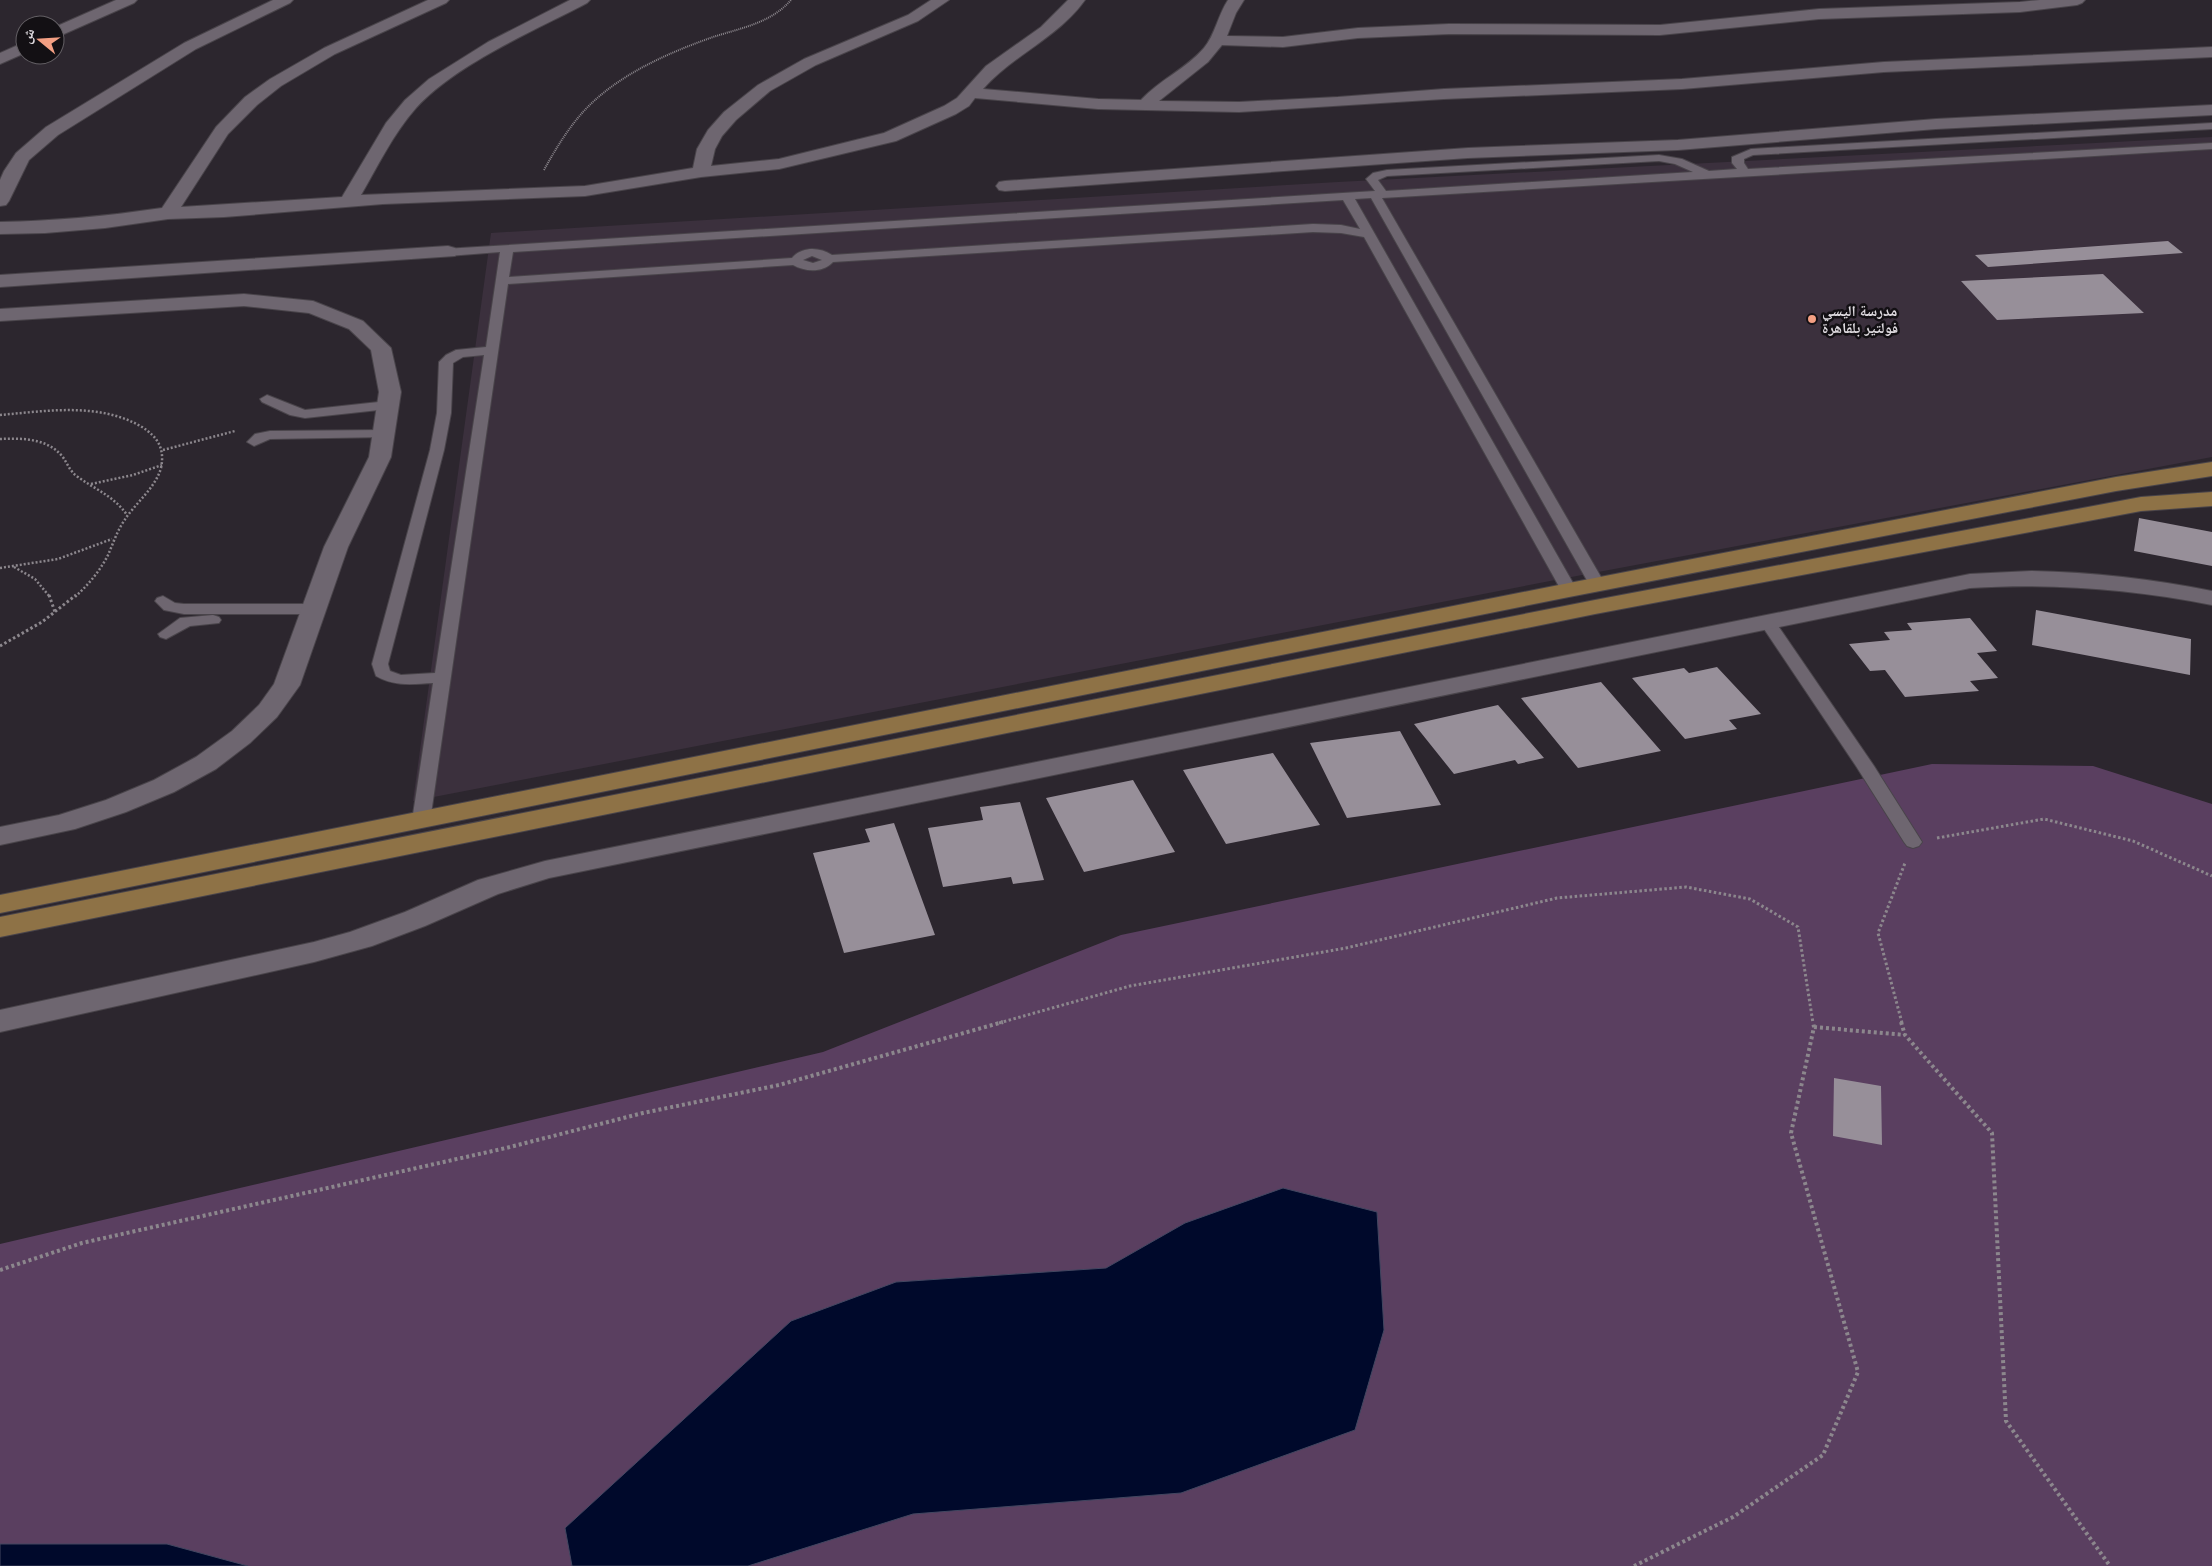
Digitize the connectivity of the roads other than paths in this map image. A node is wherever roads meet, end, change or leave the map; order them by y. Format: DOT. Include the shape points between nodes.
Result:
graph roads {
  1 [pos="99,0"];
  2 [pos="129,0"];
  3 [pos="285,0"];
  4 [pos="442,0"];
  5 [pos="582,0"];
  6 [pos="941,0"];
  7 [pos="1077,0"];
  8 [pos="1236,0"];
  9 [pos="2077,0"];
  10 [pos="2046,2"];
  11 [pos="64,15"];
  12 [pos="65,29"];
  13 [pos="15,36"];
  14 [pos="1217,40"];
  15 [pos="0,43"];
  16 [pos="15,52"];
  17 [pos="2212,52"];
  18 [pos="0,59"];
  19 [pos="971,93"];
  20 [pos="1145,106"];
  21 [pos="2212,110"];
  22 [pos="2212,126"];
  23 [pos="2212,146"];
  24 [pos="701,172"];
  25 [pos="1745,172"];
  26 [pos="1706,174"];
  27 [pos="1005,186"];
  28 [pos="1379,196"];
  29 [pos="1348,198"];
  30 [pos="0,201"];
  31 [pos="348,201"];
  32 [pos="168,213"];
  33 [pos="0,228"];
  34 [pos="816,230"];
  35 [pos="1367,234"];
  36 [pos="507,248"];
  37 [pos="448,252"];
  38 [pos="425,253"];
  39 [pos="815,253"];
  40 [pos="829,259"];
  41 [pos="796,261"];
  42 [pos="0,273"];
  43 [pos="0,280"];
  44 [pos="502,281"];
  45 [pos="0,315"];
  46 [pos="492,351"];
  47 [pos="267,399"];
  48 [pos="388,405"];
  49 [pos="383,434"];
  50 [pos="254,442"];
  51 [pos="2212,469"];
  52 [pos="2212,499"];
  53 [pos="1596,584"];
  54 [pos="1569,590"];
  55 [pos="2212,598"];
  56 [pos="162,601"];
  57 [pos="313,614"];
  58 [pos="1768,623"];
  59 [pos="166,634"];
  60 [pos="443,678"];
  61 [pos="421,821"];
  62 [pos="0,836"];
  63 [pos="1913,842"];
  64 [pos="0,904"];
  65 [pos="0,927"];
  66 [pos="0,1021"];
  1 -- 11 [label="street"];
  2 -- 12 [label="street"];
  3 -- 30 [label="street" via="190,46 52,131 22,157"];
  4 -- 32 [label="street" via="310,63 251,101 213,141"];
  5 -- 31 [label="street" via="494,45 435,82 392,127"];
  6 -- 24 [label="street" via="913,18 818,58 764,88 714,134 706,149"];
  7 -- 19 [label="street" via="1046,30 992,69"];
  8 -- 14 [label="street" via="1225,17"];
  9 -- 10 [label="street"];
  10 -- 14 [label="street" via="2009,7 1848,12 1652,30 1449,29 1358,33 1283,42"];
  13 -- 15 [label="street"];
  14 -- 20 [label="street" via="1197,63 1166,84"];
  16 -- 18 [label="street"];
  17 -- 20 [label="street" via="1892,67 1682,84 1444,94 1289,105"];
  19 -- 20 [label="street"];
  19 -- 24 [label="street" via="950,110 890,137 779,164"];
  21 -- 27 [label="street" via="1926,125 1688,144 1488,152"];
  22 -- 25 [label="lane" via="1751,152 1738,157 1738,163"];
  23 -- 25 [label="lane"];
  24 -- 31 [label="street" via="585,191"];
  25 -- 26 [label="lane"];
  26 -- 28 [label="lane"];
  26 -- 28 [label="lane" via="1683,162 1659,158 1382,174 1372,179"];
  28 -- 29 [label="lane"];
  28 -- 53 [label="lane"];
  29 -- 34 [label="lane"];
  29 -- 35 [label="lane"];
  31 -- 32 [label="street"];
  32 -- 33 [label="street" via="106,222"];
  34 -- 36 [label="lane"];
  34 -- 39 [label="lane"];
  35 -- 40 [label="lane" via="1341,228 1313,228"];
  35 -- 54 [label="lane"];
  36 -- 37 [label="lane"];
  36 -- 44 [label="lane"];
  37 -- 38 [label="street"];
  38 -- 42 [label="street" via="398,246 245,259"];
  38 -- 43 [label="street"];
  39 -- 40 [label="lane" via="824,254"];
  39 -- 41 [label="lane" via="800,256"];
  40 -- 41 [label="lane" via="825,264 814,267"];
  41 -- 44 [label="lane"];
  44 -- 46 [label="lane"];
  45 -- 48 [label="street" via="244,300 312,307 356,325 381,348 390,392"];
  46 -- 60 [label="lane"];
  46 -- 60 [label="lane" via="458,354 446,362 444,413 437,450 380,664 382,673 393,679"];
  47 -- 48 [label="lane" via="305,414"];
  48 -- 49 [label="street"];
  49 -- 50 [label="lane" via="270,434"];
  49 -- 57 [label="street" via="380,457 336,547"];
  51 -- 53 [label="main road" via="2116,484"];
  52 -- 65 [label="main road" via="2122,507 1595,607"];
  53 -- 54 [label="main road"];
  54 -- 61 [label="main road"];
  55 -- 58 [label="street" via="2124,583 2014,577 1970,581"];
  56 -- 57 [label="lane" via="170,607 184,609"];
  57 -- 59 [label="lane" via="194,620"];
  57 -- 62 [label="street" via="287,685 268,711 241,737 206,763 164,786 116,806 65,823"];
  58 -- 63 [label="lane"];
  58 -- 66 [label="street" via="545,870 488,887 361,939"];
  60 -- 61 [label="lane"];
  61 -- 64 [label="main road"];
}
